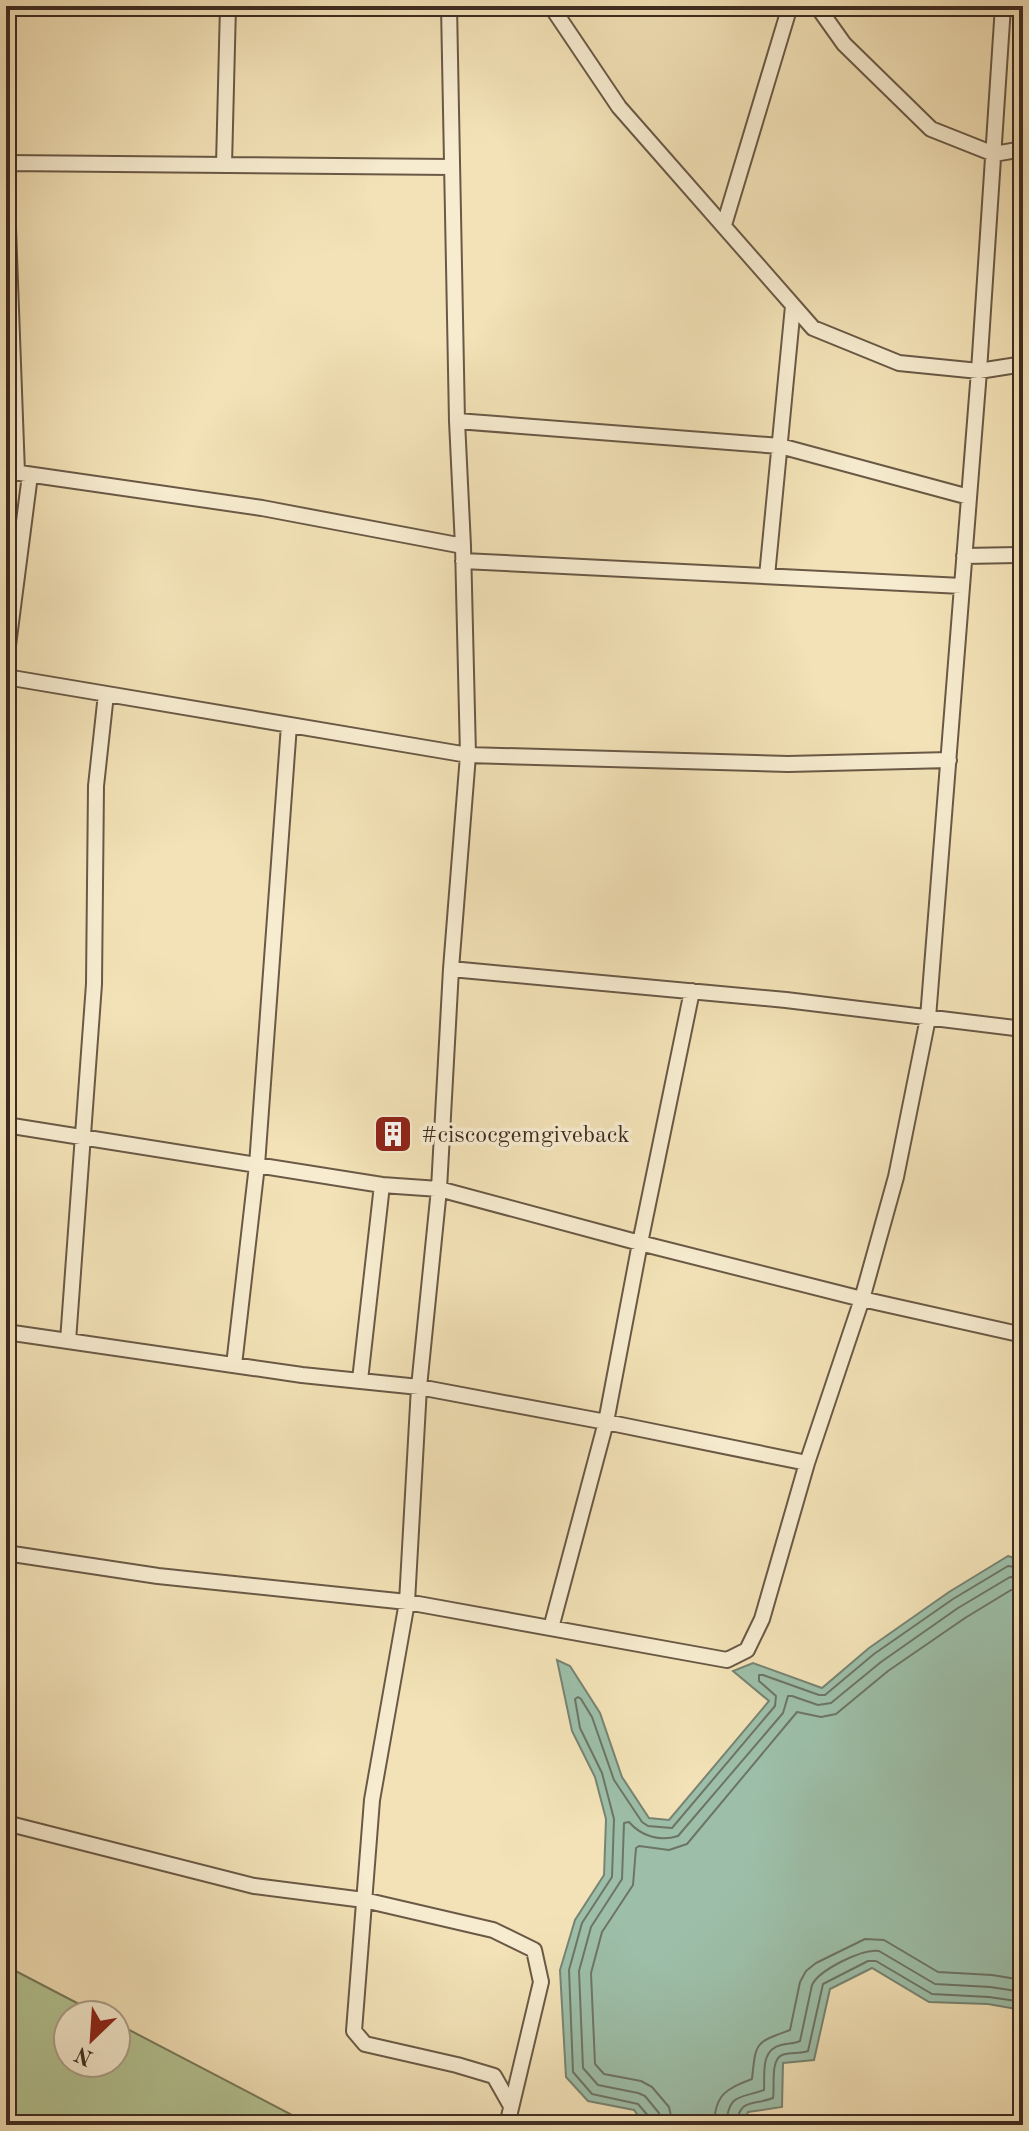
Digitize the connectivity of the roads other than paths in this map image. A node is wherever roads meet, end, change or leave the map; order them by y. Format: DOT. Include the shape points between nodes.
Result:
graph roads {
  1 [pos="228,6"];
  2 [pos="449,6"];
  3 [pos="551,6"];
  4 [pos="790,6"];
  5 [pos="817,6"];
  6 [pos="1003,6"];
  7 [pos="1023,149"];
  8 [pos="994,154"];
  9 [pos="6,163"];
  10 [pos="224,165"];
  11 [pos="452,167"];
  12 [pos="6,173"];
  13 [pos="724,225"];
  14 [pos="793,306"];
  15 [pos="1023,364"];
  16 [pos="979,371"];
  17 [pos="457,421"];
  18 [pos="780,446"];
  19 [pos="18,473"];
  20 [pos="969,497"];
  21 [pos="463,553"];
  22 [pos="1023,555"];
  23 [pos="964,556"];
  24 [pos="767,576"];
  25 [pos="962,586"];
  26 [pos="6,661"];
  27 [pos="6,677"];
  28 [pos="106,694"];
  29 [pos="289,725"];
  30 [pos="468,755"];
  31 [pos="949,760"];
  32 [pos="451,969"];
  33 [pos="692,991"];
  34 [pos="928,1018"];
  35 [pos="1023,1029"];
  36 [pos="6,1125"];
  37 [pos="83,1136"];
  38 [pos="257,1165"];
  39 [pos="382,1185"];
  40 [pos="439,1189"];
  41 [pos="640,1243"];
  42 [pos="862,1299"];
  43 [pos="6,1332"];
  44 [pos="1023,1335"];
  45 [pos="68,1341"];
  46 [pos="234,1365"];
  47 [pos="360,1380"];
  48 [pos="419,1387"];
  49 [pos="606,1422"];
  50 [pos="807,1463"];
  51 [pos="6,1553"];
  52 [pos="407,1602"];
  53 [pos="551,1628"];
  54 [pos="6,1823"];
  55 [pos="364,1900"];
  56 [pos="511,2106"];
  57 [pos="507,2125"];
  1 -- 10 [label="street"];
  2 -- 11 [label="street"];
  3 -- 13 [label="street" via="619,107"];
  4 -- 13 [label="street"];
  5 -- 8 [label="street" via="844,44 931,129"];
  6 -- 8 [label="street"];
  7 -- 8 [label="street"];
  8 -- 16 [label="street"];
  9 -- 10 [label="street"];
  10 -- 11 [label="street"];
  11 -- 17 [label="street"];
  12 -- 19 [label="street"];
  13 -- 14 [label="street"];
  14 -- 16 [label="street" via="813,328 899,363"];
  14 -- 18 [label="street"];
  15 -- 16 [label="street"];
  16 -- 20 [label="street"];
  17 -- 18 [label="street"];
  17 -- 21 [label="street"];
  18 -- 20 [label="street"];
  18 -- 24 [label="street"];
  19 -- 21 [label="street" via="262,508"];
  19 -- 26 [label="street"];
  20 -- 23 [label="street"];
  21 -- 24 [label="street"];
  21 -- 30 [label="street"];
  22 -- 23 [label="street"];
  23 -- 25 [label="street"];
  24 -- 25 [label="street"];
  25 -- 31 [label="street"];
  27 -- 28 [label="street"];
  28 -- 29 [label="street"];
  28 -- 37 [label="street" via="96,786 94,984"];
  29 -- 30 [label="street"];
  29 -- 38 [label="street"];
  30 -- 31 [label="street" via="788,764"];
  30 -- 32 [label="street"];
  31 -- 34 [label="street"];
  32 -- 33 [label="street"];
  32 -- 40 [label="street"];
  33 -- 34 [label="street"];
  33 -- 41 [label="street"];
  34 -- 35 [label="street"];
  34 -- 42 [label="street" via="901,1158"];
  36 -- 37 [label="street"];
  37 -- 38 [label="street"];
  37 -- 45 [label="street"];
  38 -- 39 [label="street"];
  38 -- 46 [label="street"];
  39 -- 40 [label="street"];
  39 -- 47 [label="street"];
  40 -- 41 [label="street"];
  40 -- 48 [label="street"];
  41 -- 42 [label="street"];
  41 -- 49 [label="street"];
  42 -- 44 [label="street"];
  42 -- 50 [label="street"];
  43 -- 45 [label="street"];
  45 -- 46 [label="street"];
  46 -- 47 [label="street"];
  47 -- 48 [label="street"];
  48 -- 49 [label="street"];
  48 -- 52 [label="street"];
  49 -- 50 [label="street"];
  49 -- 53 [label="street"];
  50 -- 53 [label="street" via="762,1619 747,1650 727,1660"];
  51 -- 52 [label="street" via="158,1576"];
  52 -- 53 [label="street"];
  52 -- 55 [label="street" via="372,1800"];
  54 -- 55 [label="street" via="254,1886"];
  55 -- 56 [label="street" via="354,2031 365,2044 494,2076"];
  55 -- 56 [label="street" via="493,1930 534,1950 541,1982"];
  56 -- 57 [label="street"];
}
